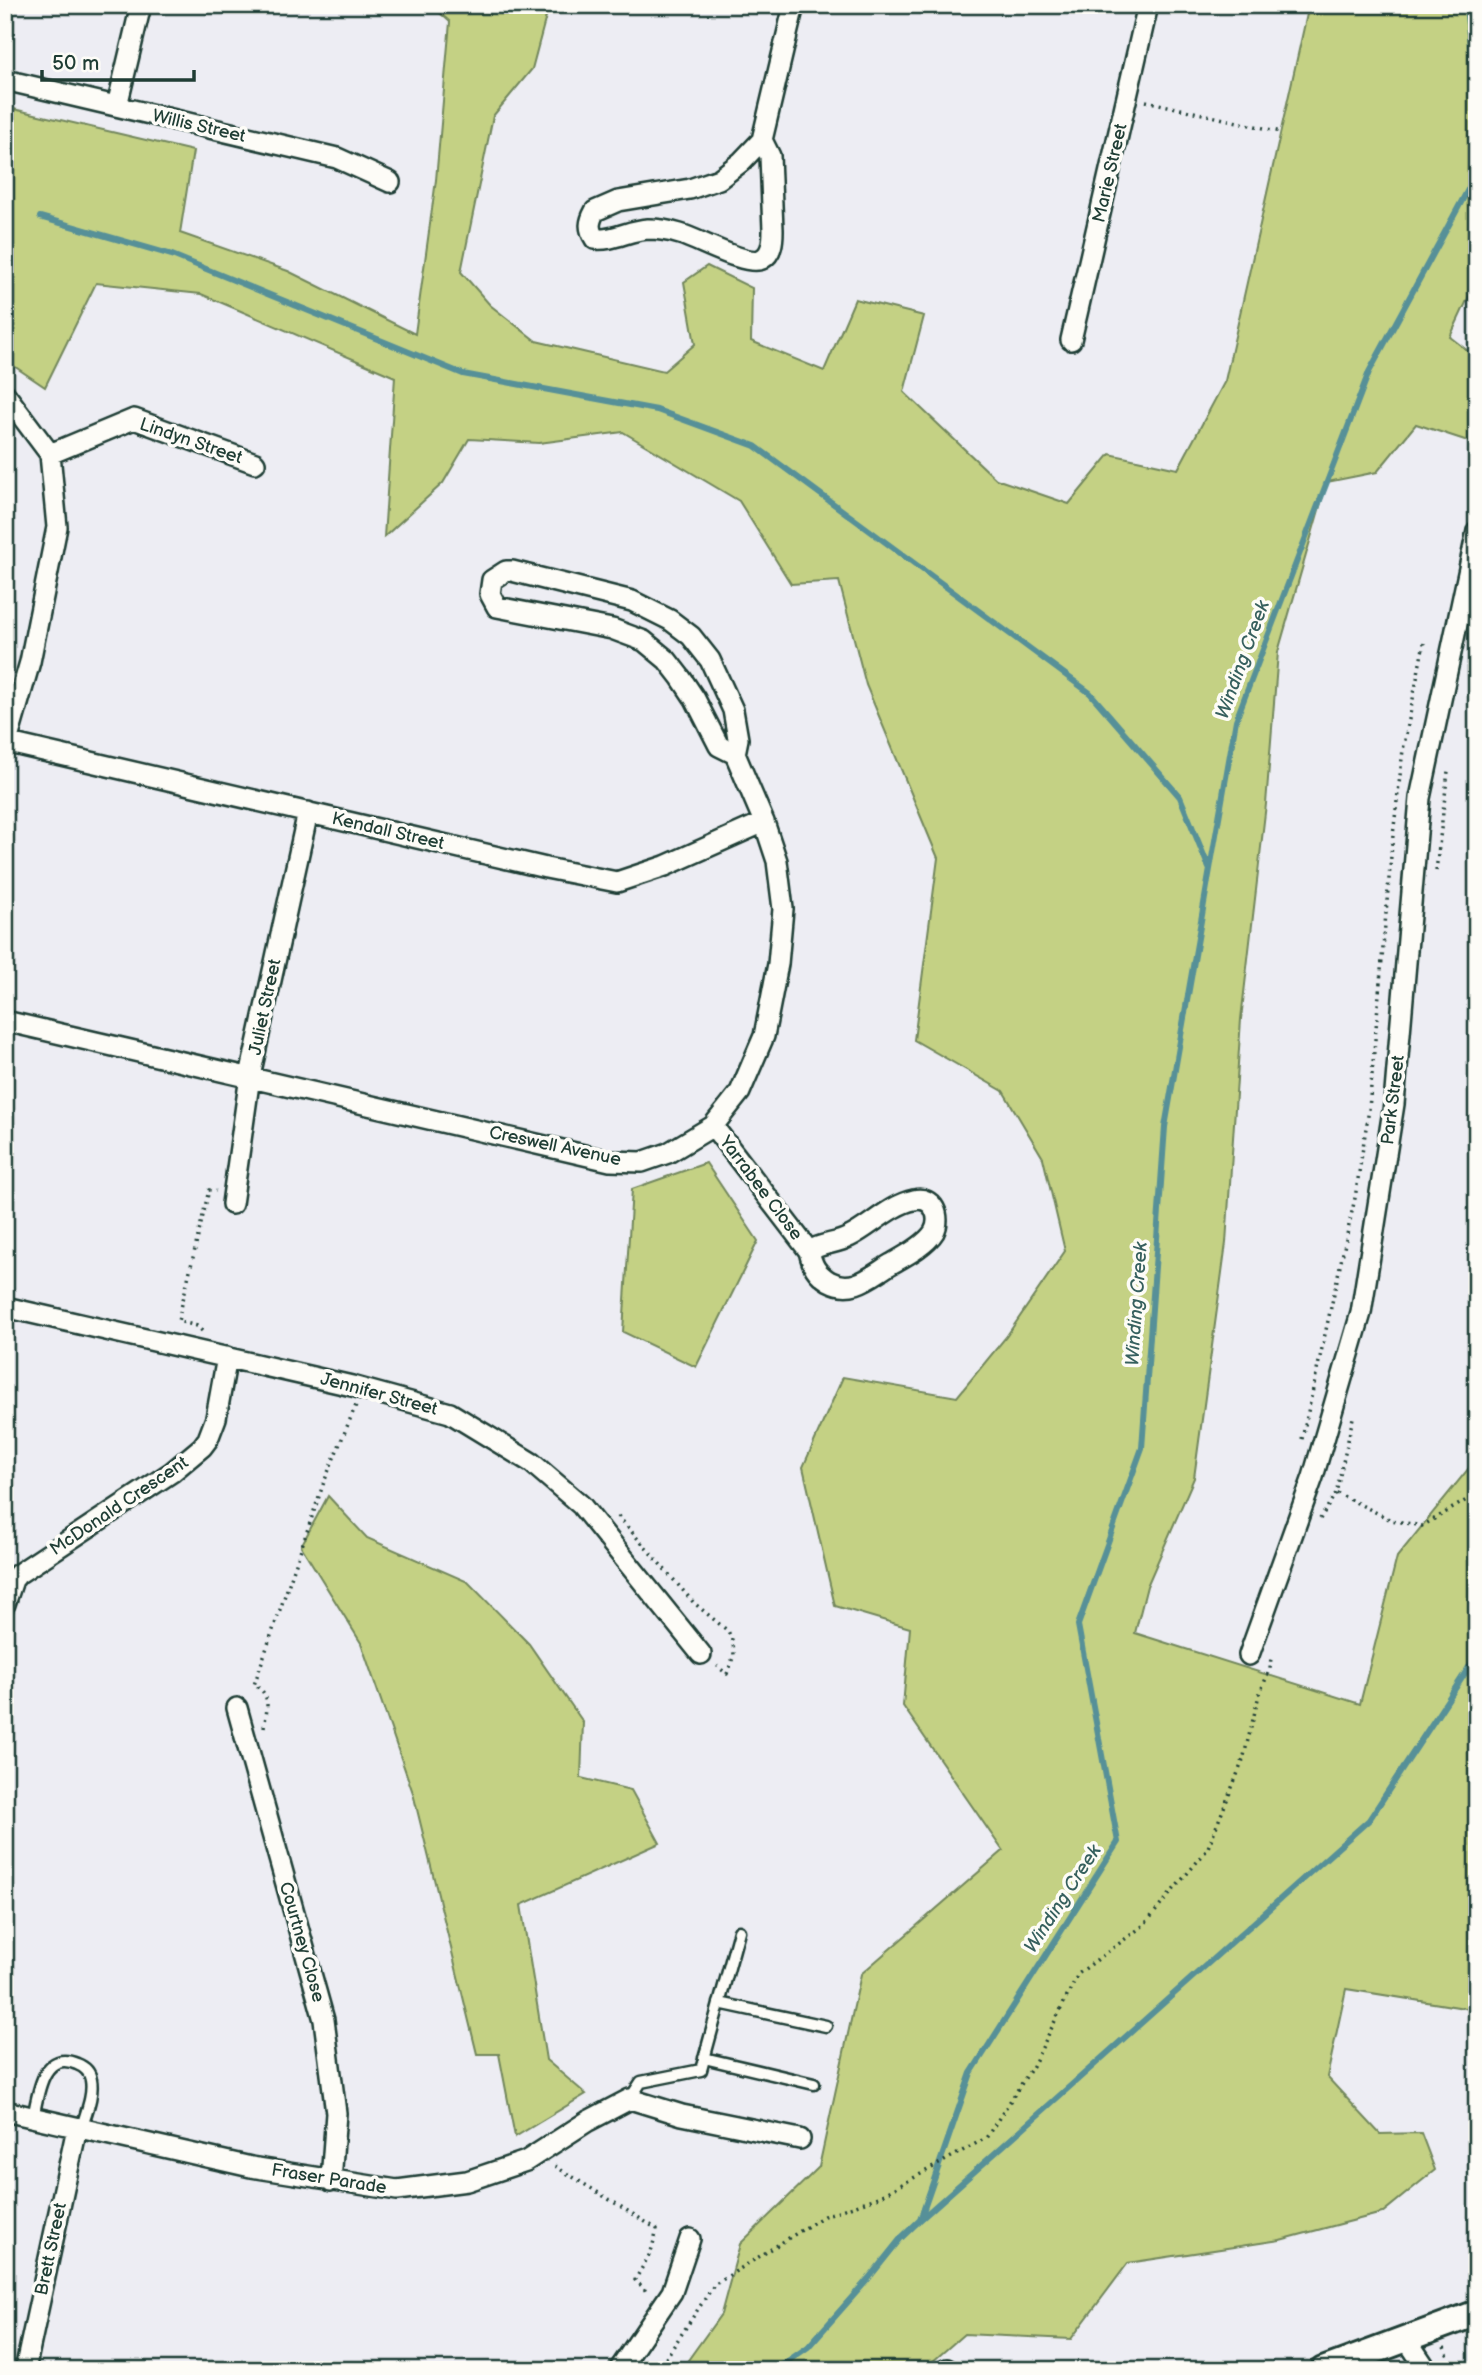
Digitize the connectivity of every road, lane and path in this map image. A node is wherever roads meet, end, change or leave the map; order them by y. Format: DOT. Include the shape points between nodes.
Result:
graph roads {
  1 [pos="141,5"];
  2 [pos="794,5"];
  3 [pos="1148,5"];
  4 [pos="5,80"];
  5 [pos="1127,97"];
  6 [pos="117,106"];
  7 [pos="1281,132"];
  8 [pos="762,140"];
  9 [pos="390,182"];
  10 [pos="1071,340"];
  11 [pos="5,394"];
  12 [pos="50,454"];
  13 [pos="256,463"];
  14 [pos="1477,531"];
  15 [pos="1424,643"];
  16 [pos="6,742"];
  17 [pos="735,754"];
  18 [pos="308,813"];
  19 [pos="764,822"];
  20 [pos="5,1021"];
  21 [pos="250,1076"];
  22 [pos="713,1126"];
  23 [pos="209,1190"];
  24 [pos="232,1204"];
  25 [pos="809,1251"];
  26 [pos="5,1307"];
  27 [pos="206,1335"];
  28 [pos="227,1357"];
  29 [pos="362,1389"];
  30 [pos="1300,1445"];
  31 [pos="1336,1493"];
  32 [pos="1477,1494"];
  33 [pos="1305,1500"];
  34 [pos="1328,1506"];
  35 [pos="7,1593"];
  36 [pos="701,1654"];
  37 [pos="1250,1655"];
  38 [pos="1270,1669"];
  39 [pos="237,1708"];
  40 [pos="263,1738"];
  41 [pos="739,1931"];
  42 [pos="719,2003"];
  43 [pos="826,2026"];
  44 [pos="704,2057"];
  45 [pos="814,2084"];
  46 [pos="630,2099"];
  47 [pos="5,2111"];
  48 [pos="33,2118"];
  49 [pos="79,2129"];
  50 [pos="800,2139"];
  51 [pos="545,2149"];
  52 [pos="331,2181"];
  53 [pos="690,2239"];
  54 [pos="648,2299"];
  55 [pos="1477,2313"];
  56 [pos="1407,2340"];
  57 [pos="25,2370"];
  58 [pos="619,2370"];
  59 [pos="658,2370"];
  60 [pos="1323,2370"];
  61 [pos="1427,2370"];
  1 -- 6 [label="street"];
  2 -- 8 [label="street"];
  3 -- 5 [label="street, Marie Street"];
  4 -- 6 [label="street, Willis Street"];
  5 -- 7 [label="path"];
  5 -- 10 [label="street, Marie Street"];
  6 -- 9 [label="street, Willis Street" via="337,158"];
  8 -- 8 [label="street" via="770,156 773,243 761,260 748,261 661,230 605,240 595,239 589,230 595,211 618,201 690,189 719,179"];
  11 -- 12 [label="street"];
  12 -- 13 [label="street, Lindyn Street" via="134,419"];
  12 -- 16 [label="street" via="57,527 30,662"];
  14 -- 33 [label="street, Park Street" via="1420,798 1394,1104 1361,1313"];
  15 -- 30 [label="path" via="1403,750 1369,1109 1357,1185"];
  16 -- 18 [label="street, Kendall Street"];
  17 -- 17 [label="street, Creswell Avenue" via="719,746 681,678 644,641 612,629 497,607 490,594 492,580 512,571 632,601 670,620 691,636 710,660 733,710 738,739"];
  17 -- 19 [label="street, Creswell Avenue"];
  18 -- 19 [label="street, Kendall Street" via="617,882"];
  18 -- 21 [label="street, Juliet Street"];
  19 -- 22 [label="street, Creswell Avenue" via="777,861 783,909 778,964 764,1036 740,1092"];
  20 -- 21 [label="street, Creswell Avenue"];
  21 -- 22 [label="street, Creswell Avenue" via="610,1161 642,1162 668,1153"];
  21 -- 24 [label="street, Juliet Street"];
  22 -- 25 [label="street, Yarrabee Close"];
  23 -- 27 [label="path" via="178,1321 197,1326"];
  25 -- 25 [label="street, Yarrabee Close" via="849,1237 912,1200 929,1202 937,1214 928,1238 852,1286 841,1287 821,1275"];
  26 -- 28 [label="street, Jennifer Street"];
  28 -- 29 [label="street, Jennifer Street"];
  28 -- 35 [label="street, McDonald Crescent" via="216,1418 202,1447 172,1472 30,1565 13,1580"];
  29 -- 36 [label="street, Jennifer Street" via="450,1413 532,1463 581,1505"];
  29 -- 40 [label="path" via="324,1482 254,1685 268,1702"];
  31 -- 32 [label="path" via="1391,1520 1422,1526"];
  33 -- 34 [label="path"];
  33 -- 37 [label="street, Park Street"];
  38 -- 59 [label="path" via="1207,1850 1144,1925 1078,1974 1032,2066 986,2137 880,2197 824,2216 714,2285"];
  39 -- 52 [label="street, Courtney Close" via="324,2020 336,2113"];
  41 -- 42 [label="lane"];
  42 -- 43 [label="lane"];
  42 -- 44 [label="lane"];
  44 -- 45 [label="lane"];
  44 -- 46 [label="lane" via="701,2070 641,2082"];
  46 -- 50 [label="street" via="682,2115"];
  46 -- 51 [label="street, Fraser Parade"];
  47 -- 48 [label="street, Fraser Parade"];
  48 -- 49 [label="street, Fraser Parade"];
  48 -- 49 [label="lane" via="45,2071 54,2064 76,2063 91,2080"];
  49 -- 52 [label="street, Fraser Parade"];
  49 -- 57 [label="street, Brett Street"];
  51 -- 52 [label="street, Fraser Parade" via="526,2161 467,2181 397,2190"];
  51 -- 54 [label="path" via="560,2171 657,2229 651,2252 635,2280"];
  53 -- 58 [label="street" via="672,2292"];
  55 -- 56 [label="street"];
  56 -- 60 [label="street"];
  56 -- 61 [label="street"];
}
